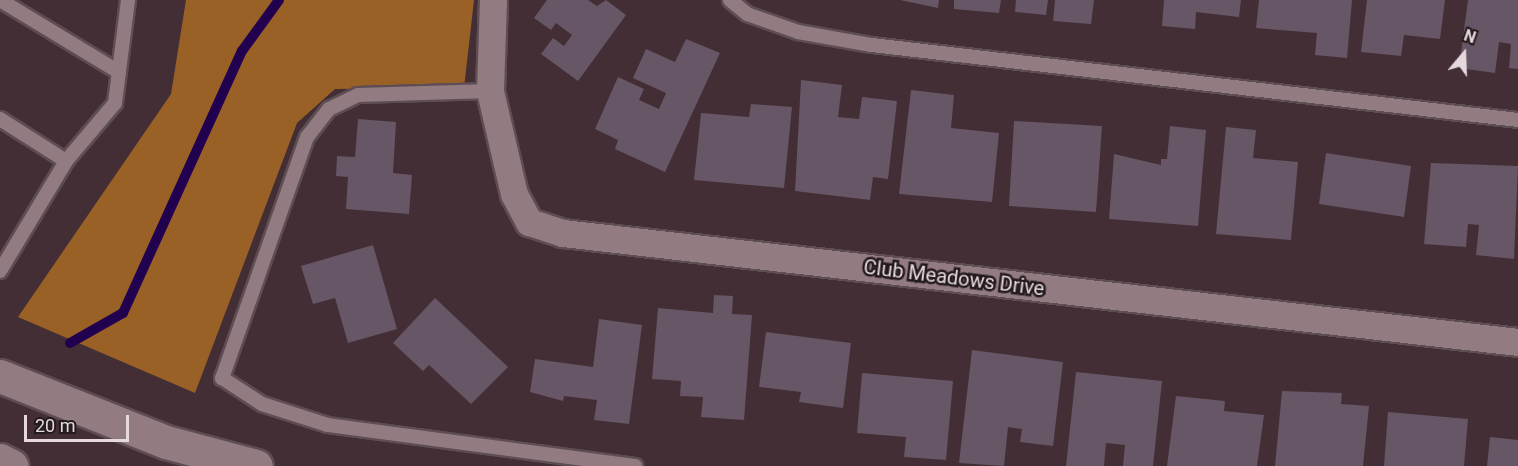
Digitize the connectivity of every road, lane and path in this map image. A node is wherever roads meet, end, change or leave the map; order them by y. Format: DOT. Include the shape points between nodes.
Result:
graph roads {
  1 [pos="0,0"];
  2 [pos="128,0"];
  3 [pos="493,0"];
  4 [pos="730,0"];
  5 [pos="119,72"];
  6 [pos="490,91"];
  7 [pos="0,119"];
  8 [pos="1518,120"];
  9 [pos="66,161"];
  10 [pos="0,270"];
  11 [pos="1518,342"];
  12 [pos="0,376"];
  13 [pos="0,460"];
  14 [pos="12,466"];
  15 [pos="256,466"];
  16 [pos="635,466"];
  1 -- 5 [label="lane"];
  2 -- 5 [label="lane"];
  3 -- 6 [label="street, Club Meadows Drive"];
  4 -- 8 [label="lane" via="747,14 798,32 872,45"];
  5 -- 9 [label="lane" via="115,103"];
  6 -- 11 [label="street, Club Meadows Drive" via="514,194 529,222 563,233"];
  6 -- 16 [label="lane" via="358,95 329,110 307,137 222,378 262,404 328,425"];
  7 -- 9 [label="lane"];
  9 -- 10 [label="lane"];
  12 -- 15 [label="main road" via="166,442"];
  13 -- 14 [label="main road"];
}
